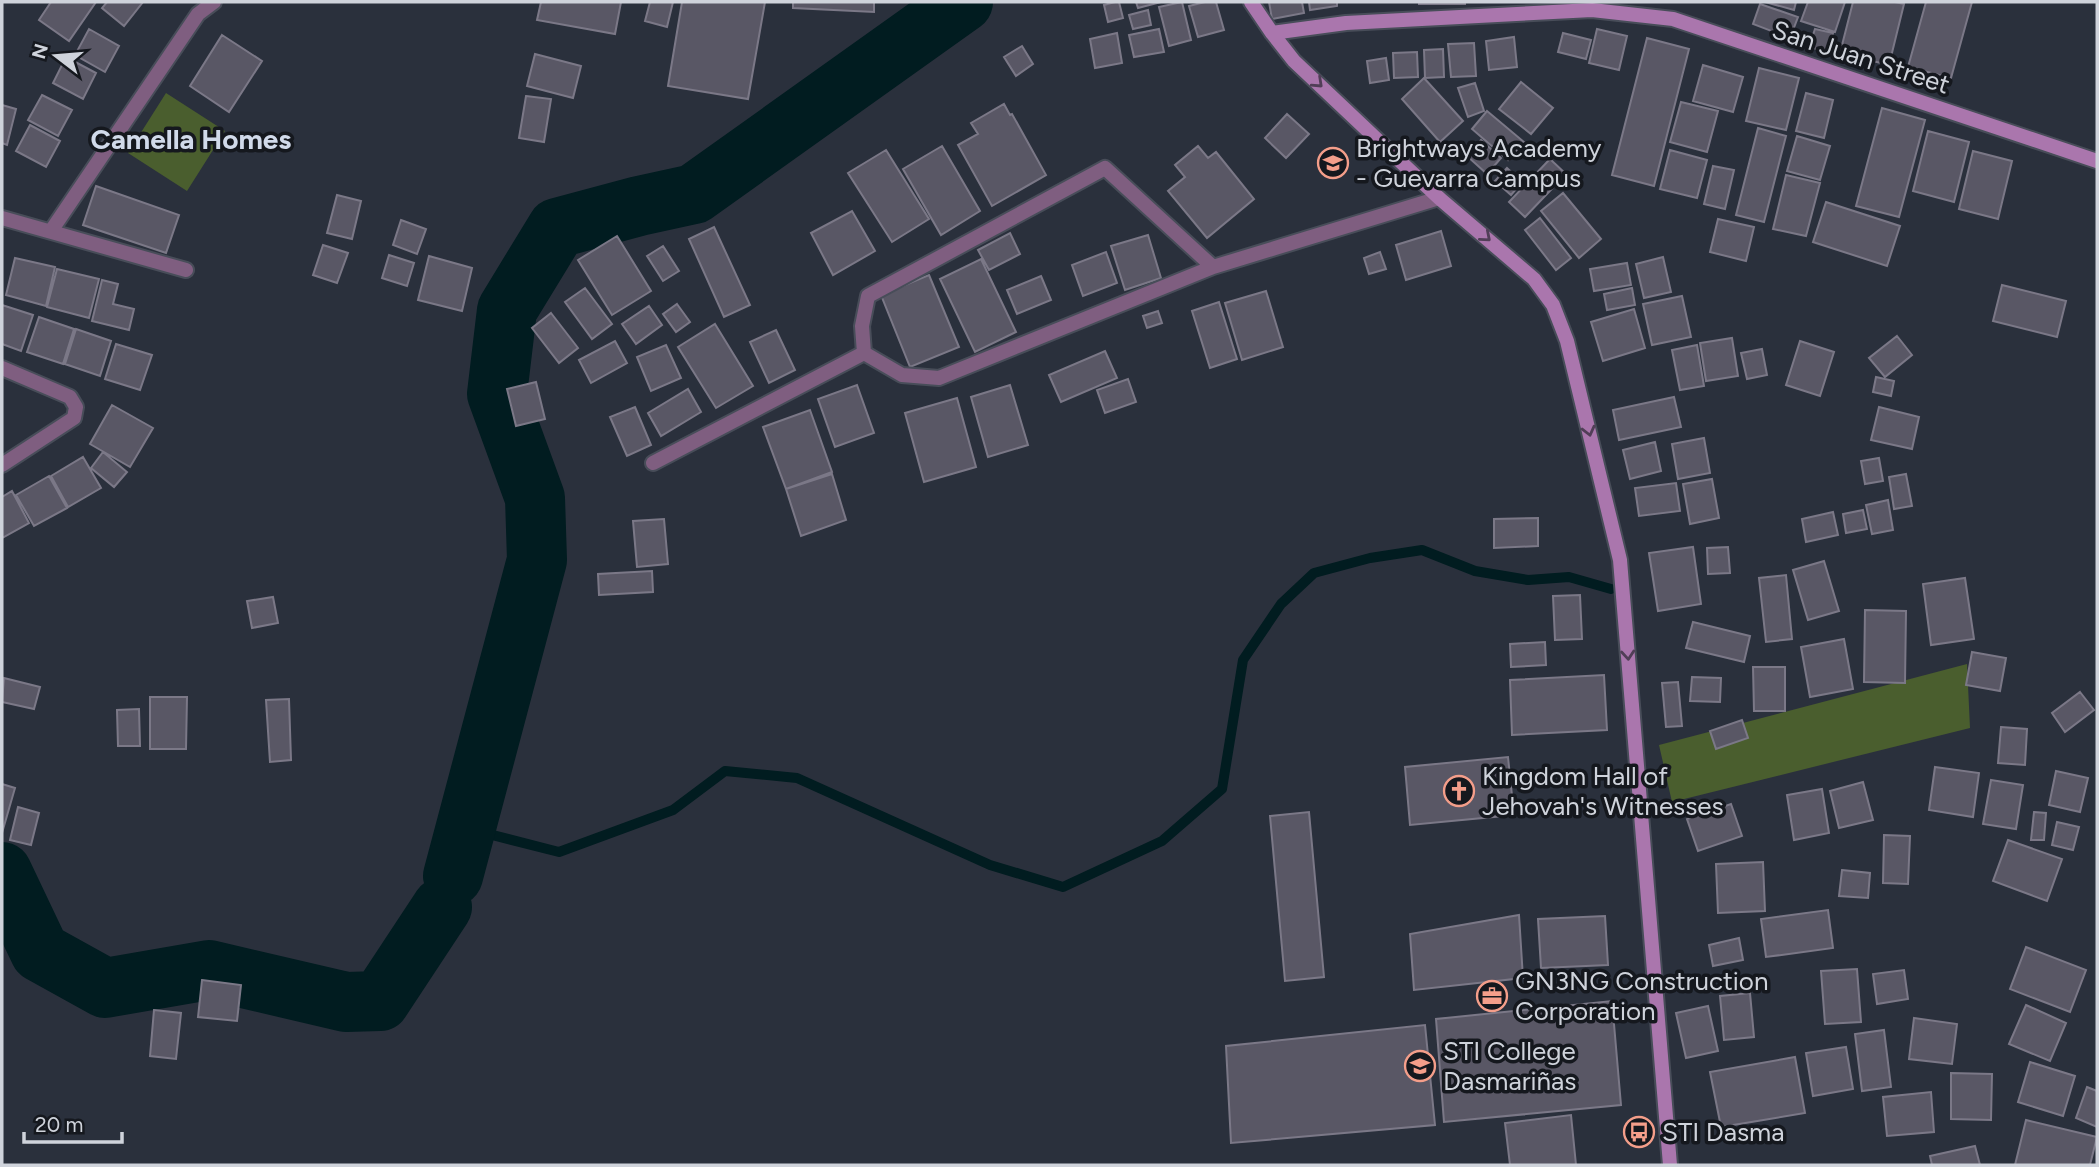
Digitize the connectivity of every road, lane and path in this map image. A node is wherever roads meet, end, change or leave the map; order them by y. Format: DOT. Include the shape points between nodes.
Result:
graph roads {
  1 [pos="215,2"];
  2 [pos="1251,2"];
  3 [pos="198,8"];
  4 [pos="1272,33"];
  5 [pos="2097,161"];
  6 [pos="1439,198"];
  7 [pos="2,218"];
  8 [pos="51,231"];
  9 [pos="1213,267"];
  10 [pos="186,270"];
  11 [pos="864,353"];
  12 [pos="2,368"];
  13 [pos="653,463"];
  14 [pos="2,465"];
  15 [pos="1670,1165"];
  1 -- 3 [label="street"];
  2 -- 4 [label="street"];
  3 -- 8 [label="street"];
  4 -- 5 [label="street, San Juan Street" via="1346,23 1592,10 1672,19"];
  4 -- 6 [label="street, one-way" via="1294,61"];
  6 -- 9 [label="street"];
  6 -- 15 [label="street, one-way" via="1534,279 1553,305 1567,341 1620,560"];
  7 -- 8 [label="street"];
  8 -- 10 [label="street"];
  9 -- 11 [label="street" via="939,378 902,375"];
  9 -- 11 [label="street" via="1105,168 868,296 862,326"];
  11 -- 13 [label="street"];
  12 -- 14 [label="street" via="70,397 76,407 74,418"];
}
